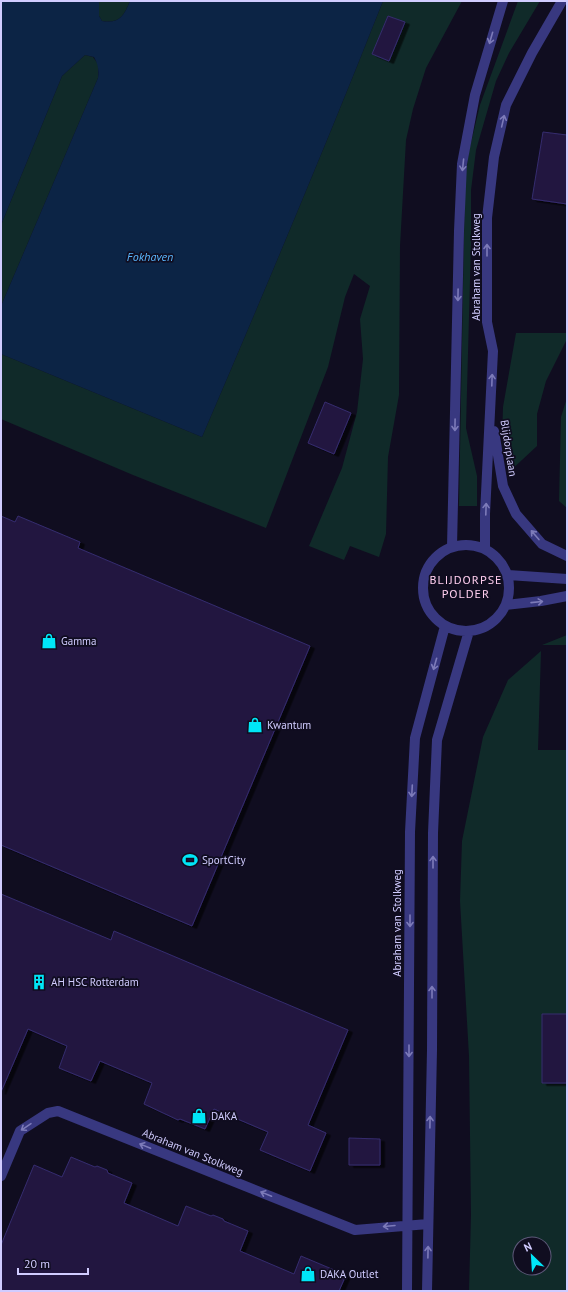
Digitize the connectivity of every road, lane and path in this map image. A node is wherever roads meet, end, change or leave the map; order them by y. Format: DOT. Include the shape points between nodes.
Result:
graph roads {
  1 [pos="503,1"];
  2 [pos="562,1"];
  3 [pos="490,411"];
  4 [pos="452,547"];
  5 [pos="485,548"];
  6 [pos="567,556"];
  7 [pos="508,575"];
  8 [pos="567,579"];
  9 [pos="567,596"];
  10 [pos="506,605"];
  11 [pos="445,626"];
  12 [pos="469,631"];
  13 [pos="1,1176"];
  14 [pos="428,1224"];
  15 [pos="407,1225"];
  16 [pos="407,1291"];
  17 [pos="427,1291"];
  1 -- 4 [label="street, Abraham van Stolkweg, one-way" via="475,95 462,164"];
  3 -- 2 [label="street, Abraham van Stolkweg, one-way" via="493,351 487,322 487,218 494,157 506,105"];
  5 -- 3 [label="street, Abraham van Stolkweg, one-way"];
  6 -- 3 [label="street, Blijdorplaan, one-way" via="542,544 516,514 503,486"];
  4 -- 5 [label="street" via="463,544"];
  4 -- 11 [label="street" via="432,560 423,583 424,599 429,610"];
  5 -- 7 [label="street" via="500,559"];
  7 -- 8 [label="street"];
  7 -- 10 [label="street" via="510,585"];
  10 -- 9 [label="street, one-way" via="541,602"];
  10 -- 12 [label="street" via="492,623 481,629"];
  11 -- 12 [label="street"];
  11 -- 15 [label="street, Abraham van Stolkweg, one-way" via="414,738 410,832"];
  14 -- 12 [label="street, one-way" via="433,833 437,740"];
  15 -- 13 [label="street, Abraham van Stolkweg, one-way" via="355,1230 58,1111 48,1113 20,1132"];
  14 -- 15 [label="street, Abraham van Stolkweg"];
  17 -- 14 [label="street, one-way"];
  15 -- 16 [label="street, Abraham van Stolkweg"];
}
